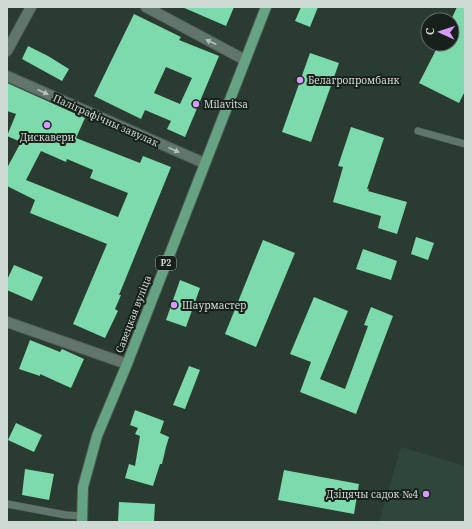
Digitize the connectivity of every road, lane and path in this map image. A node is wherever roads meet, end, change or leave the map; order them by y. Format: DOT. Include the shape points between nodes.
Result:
graph roads {
  1 [pos="31,7"];
  2 [pos="146,7"];
  3 [pos="266,7"];
  4 [pos="7,51"];
  5 [pos="245,60"];
  6 [pos="7,76"];
  7 [pos="418,131"];
  8 [pos="465,144"];
  9 [pos="204,164"];
  10 [pos="7,322"];
  11 [pos="127,364"];
  12 [pos="7,504"];
  13 [pos="82,519"];
  1 -- 4 [label="street"];
  5 -- 2 [label="street, one-way"];
  3 -- 5 [label="main road, Савецкая вуліца / Р2"];
  5 -- 9 [label="main road, Савецкая вуліца / Р2"];
  6 -- 9 [label="street, Паліграфічны завулак, one-way"];
  7 -- 8 [label="lane"];
  9 -- 11 [label="main road, Савецкая вуліца / Р2"];
  10 -- 11 [label="street"];
  11 -- 13 [label="main road, Савецкая вуліца / Р2" via="97,436 84,487"];
  12 -- 13 [label="lane"];
}
